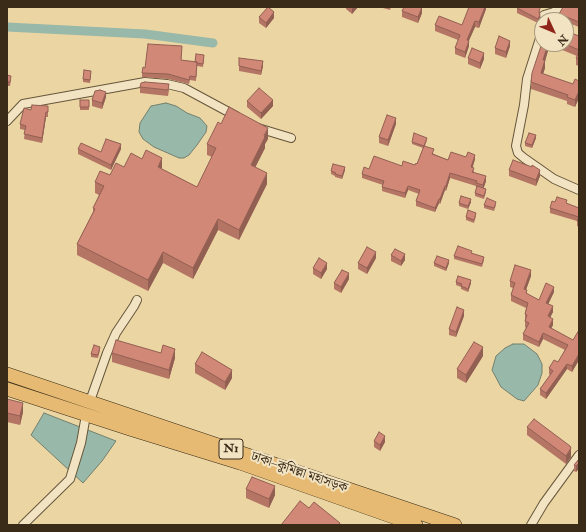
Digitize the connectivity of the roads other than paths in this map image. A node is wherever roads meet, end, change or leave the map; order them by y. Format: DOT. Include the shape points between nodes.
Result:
graph roads {
  1 [pos="536,52"];
  2 [pos="7,121"];
  3 [pos="291,138"];
  4 [pos="579,190"];
  5 [pos="136,300"];
  6 [pos="7,374"];
  7 [pos="7,389"];
  8 [pos="90,402"];
  9 [pos="86,415"];
  10 [pos="579,455"];
  11 [pos="23,525"];
  12 [pos="416,525"];
  13 [pos="455,525"];
  14 [pos="531,525"];
  1 -- 4 [label="street" via="527,79 516,146 518,153 554,179"];
  2 -- 3 [label="street" via="23,104 145,82 184,88 258,128"];
  5 -- 8 [label="street" via="116,333"];
  6 -- 8 [label="highway, ঢাকা–কুমিল্লা মহাসড়ক / N1"];
  7 -- 9 [label="highway, ঢাকা–কুমিল্লা মহাসড়ক / N1"];
  8 -- 13 [label="highway, ঢাকা–কুমিল্লা মহাসড়ক / N1"];
  9 -- 11 [label="street" via="70,479"];
  9 -- 12 [label="highway, ঢাকা–কুমিল্লা মহাসড়ক / N1" via="240,463"];
  10 -- 14 [label="street"];
}
